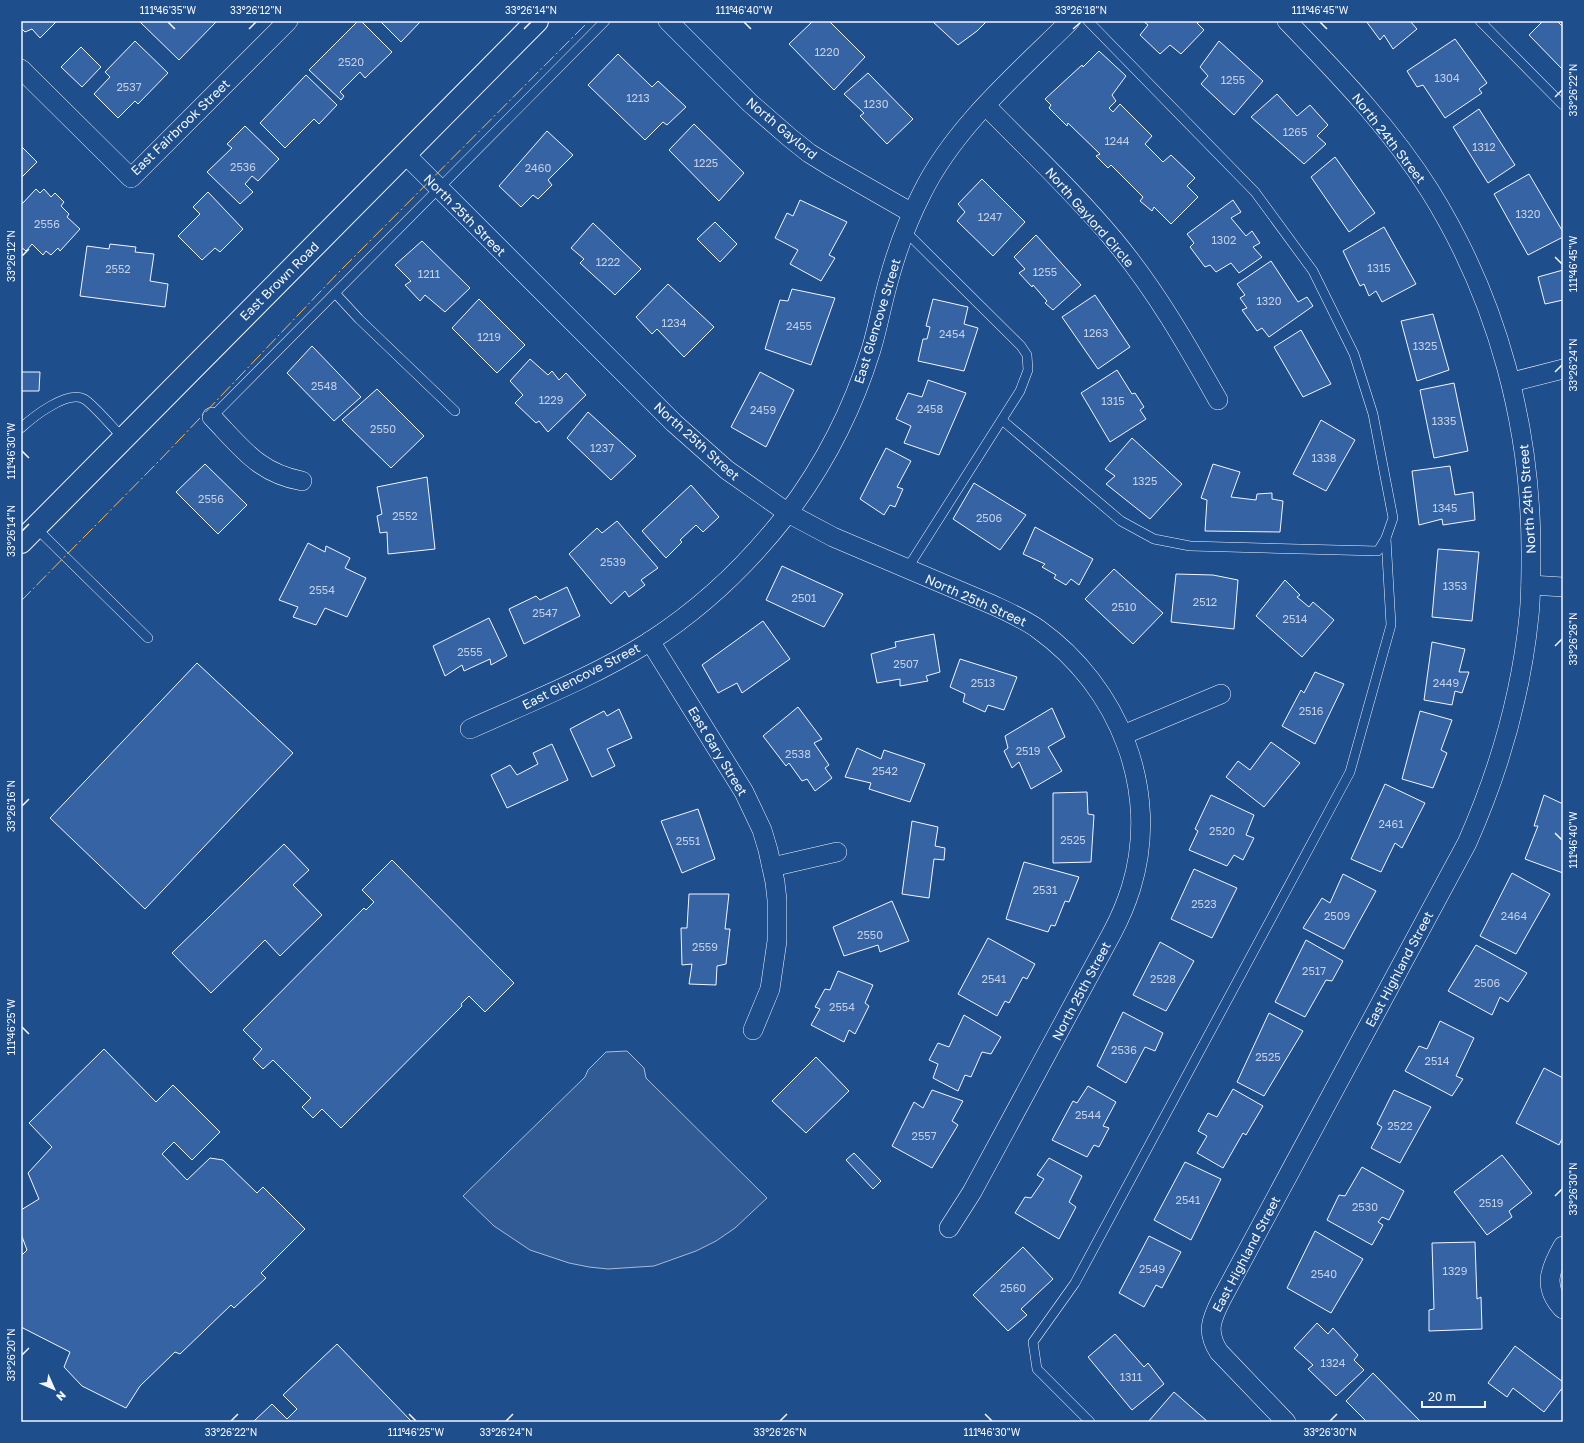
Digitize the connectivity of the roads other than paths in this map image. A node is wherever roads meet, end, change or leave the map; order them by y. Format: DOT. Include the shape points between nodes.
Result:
graph roads {
  1 [pos="288,21"];
  2 [pos="537,21"];
  3 [pos="605,21"];
  4 [pos="668,21"];
  5 [pos="1070,21"];
  6 [pos="1088,21"];
  7 [pos="1287,21"];
  8 [pos="1480,21"];
  9 [pos="21,69"];
  10 [pos="1563,105"];
  11 [pos="986,106"];
  12 [pos="405,154"];
  13 [pos="439,188"];
  14 [pos="912,213"];
  15 [pos="905,231"];
  16 [pos="335,293"];
  17 [pos="1563,369"];
  18 [pos="1512,382"];
  19 [pos="1218,400"];
  20 [pos="455,411"];
  21 [pos="212,417"];
  22 [pos="1002,420"];
  23 [pos="21,428"];
  24 [pos="123,438"];
  25 [pos="302,481"];
  26 [pos="788,513"];
  27 [pos="28,534"];
  28 [pos="1386,538"];
  29 [pos="907,569"];
  30 [pos="1531,585"];
  31 [pos="1563,587"];
  32 [pos="148,638"];
  33 [pos="650,641"];
  34 [pos="1221,694"];
  35 [pos="470,729"];
  36 [pos="1123,735"];
  37 [pos="837,852"];
  38 [pos="772,867"];
  39 [pos="753,1030"];
  40 [pos="949,1228"];
  41 [pos="1563,1246"];
  42 [pos="1563,1309"];
  43 [pos="1090,1422"];
  44 [pos="1286,1422"];
  1 -- 9 [label="street, East Fairbrook Street" via="131,178"];
  2 -- 12 [label="main road, East Brown Road"];
  3 -- 13 [label="lane"];
  4 -- 14 [label="street, North Gaylord" via="750,103 789,137 825,163"];
  5 -- 11 [label="street, East Glencove Street"];
  6 -- 28 [label="lane" via="1255,192 1313,271 1354,354 1373,414 1393,518"];
  7 -- 18 [label="street, North 24th Street" via="1384,126 1430,192 1453,232 1485,302"];
  8 -- 10 [label="lane"];
  11 -- 14 [label="street, East Glencove Street" via="951,144"];
  11 -- 19 [label="street, North Gaylord Circle" via="1070,191 1114,241 1168,316"];
  12 -- 13 [label="street, North 25th Street"];
  12 -- 24 [label="main road, East Brown Road"];
  13 -- 16 [label="lane"];
  13 -- 26 [label="street, North 25th Street" via="694,441 726,470"];
  14 -- 15 [label="street, East Glencove Street"];
  15 -- 22 [label="lane" via="1021,346 1027,355 1028,370 1020,390"];
  15 -- 26 [label="street, East Glencove Street" via="854,398 818,468"];
  16 -- 20 [label="lane"];
  16 -- 21 [label="lane"];
  17 -- 18 [label="street"];
  18 -- 30 [label="street, North 24th Street" via="1528,477 1532,540"];
  21 -- 25 [label="street" via="254,460 277,475"];
  22 -- 28 [label="lane" via="1121,521 1154,539 1190,546 1378,551"];
  22 -- 29 [label="lane"];
  23 -- 24 [label="lane" via="46,409 75,396 86,400"];
  24 -- 27 [label="main road, East Brown Road"];
  26 -- 29 [label="street, North 25th Street" via="839,540"];
  26 -- 33 [label="street, East Glencove Street" via="723,584"];
  27 -- 32 [label="lane"];
  28 -- 43 [label="lane" via="1391,625 1350,772 1075,1283 1033,1342 1037,1369"];
  29 -- 36 [label="street, North 25th Street" via="1015,614 1038,628 1079,665 1112,710"];
  30 -- 31 [label="street"];
  30 -- 44 [label="street, East Highland Street" via="1525,646 1512,711 1499,761 1478,819 1221,1300 1212,1322 1210,1332 1213,1343 1223,1357"];
  33 -- 35 [label="street, East Glencove Street" via="596,671"];
  33 -- 38 [label="street, East Gary Street" via="744,792 762,830"];
  34 -- 36 [label="street"];
  36 -- 40 [label="street, North 25th Street" via="1132,761 1140,810 1137,863 1124,910 972,1192"];
  37 -- 38 [label="street"];
  38 -- 39 [label="street, East Gary Street" via="778,919 774,964 770,989"];
  41 -- 42 [label="street" via="1552,1269 1550,1287"];
}
